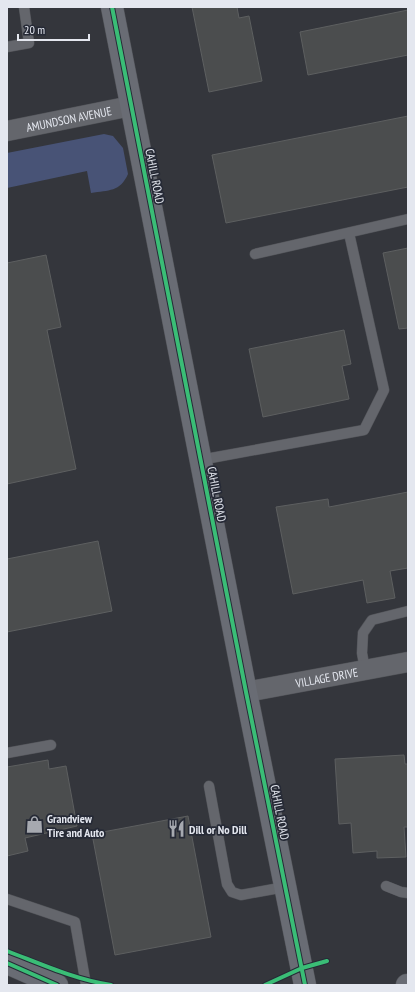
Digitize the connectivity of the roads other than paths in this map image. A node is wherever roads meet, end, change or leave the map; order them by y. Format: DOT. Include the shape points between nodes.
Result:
graph roads {
  1 [pos="24,7"];
  2 [pos="112,7"];
  3 [pos="7,47"];
  4 [pos="131,106"];
  5 [pos="7,131"];
  6 [pos="408,219"];
  7 [pos="349,233"];
  8 [pos="255,254"];
  9 [pos="200,460"];
  10 [pos="408,612"];
  11 [pos="408,662"];
  12 [pos="365,670"];
  13 [pos="246,692"];
  14 [pos="51,745"];
  15 [pos="7,753"];
  16 [pos="209,786"];
  17 [pos="386,886"];
  18 [pos="285,887"];
  19 [pos="408,893"];
  20 [pos="7,899"];
  21 [pos="7,963"];
  22 [pos="57,985"];
  23 [pos="86,985"];
  24 [pos="305,985"];
  1 -- 3 [label="lane" via="29,43"];
  2 -- 4 [label="street, CAHILL ROAD"];
  4 -- 5 [label="street, AMUNDSON AVENUE"];
  4 -- 9 [label="street, CAHILL ROAD"];
  6 -- 7 [label="lane"];
  7 -- 8 [label="lane"];
  7 -- 9 [label="lane" via="384,390 364,430"];
  9 -- 13 [label="street, CAHILL ROAD"];
  10 -- 12 [label="lane" via="372,620 363,633 362,653"];
  11 -- 12 [label="street, VILLAGE DRIVE"];
  12 -- 13 [label="street, VILLAGE DRIVE"];
  13 -- 18 [label="street, CAHILL ROAD"];
  14 -- 15 [label="lane"];
  16 -- 18 [label="lane" via="227,884 232,892 241,895"];
  17 -- 19 [label="lane"];
  18 -- 24 [label="street, CAHILL ROAD"];
  20 -- 23 [label="lane" via="75,922"];
  21 -- 22 [label="street"];
}
